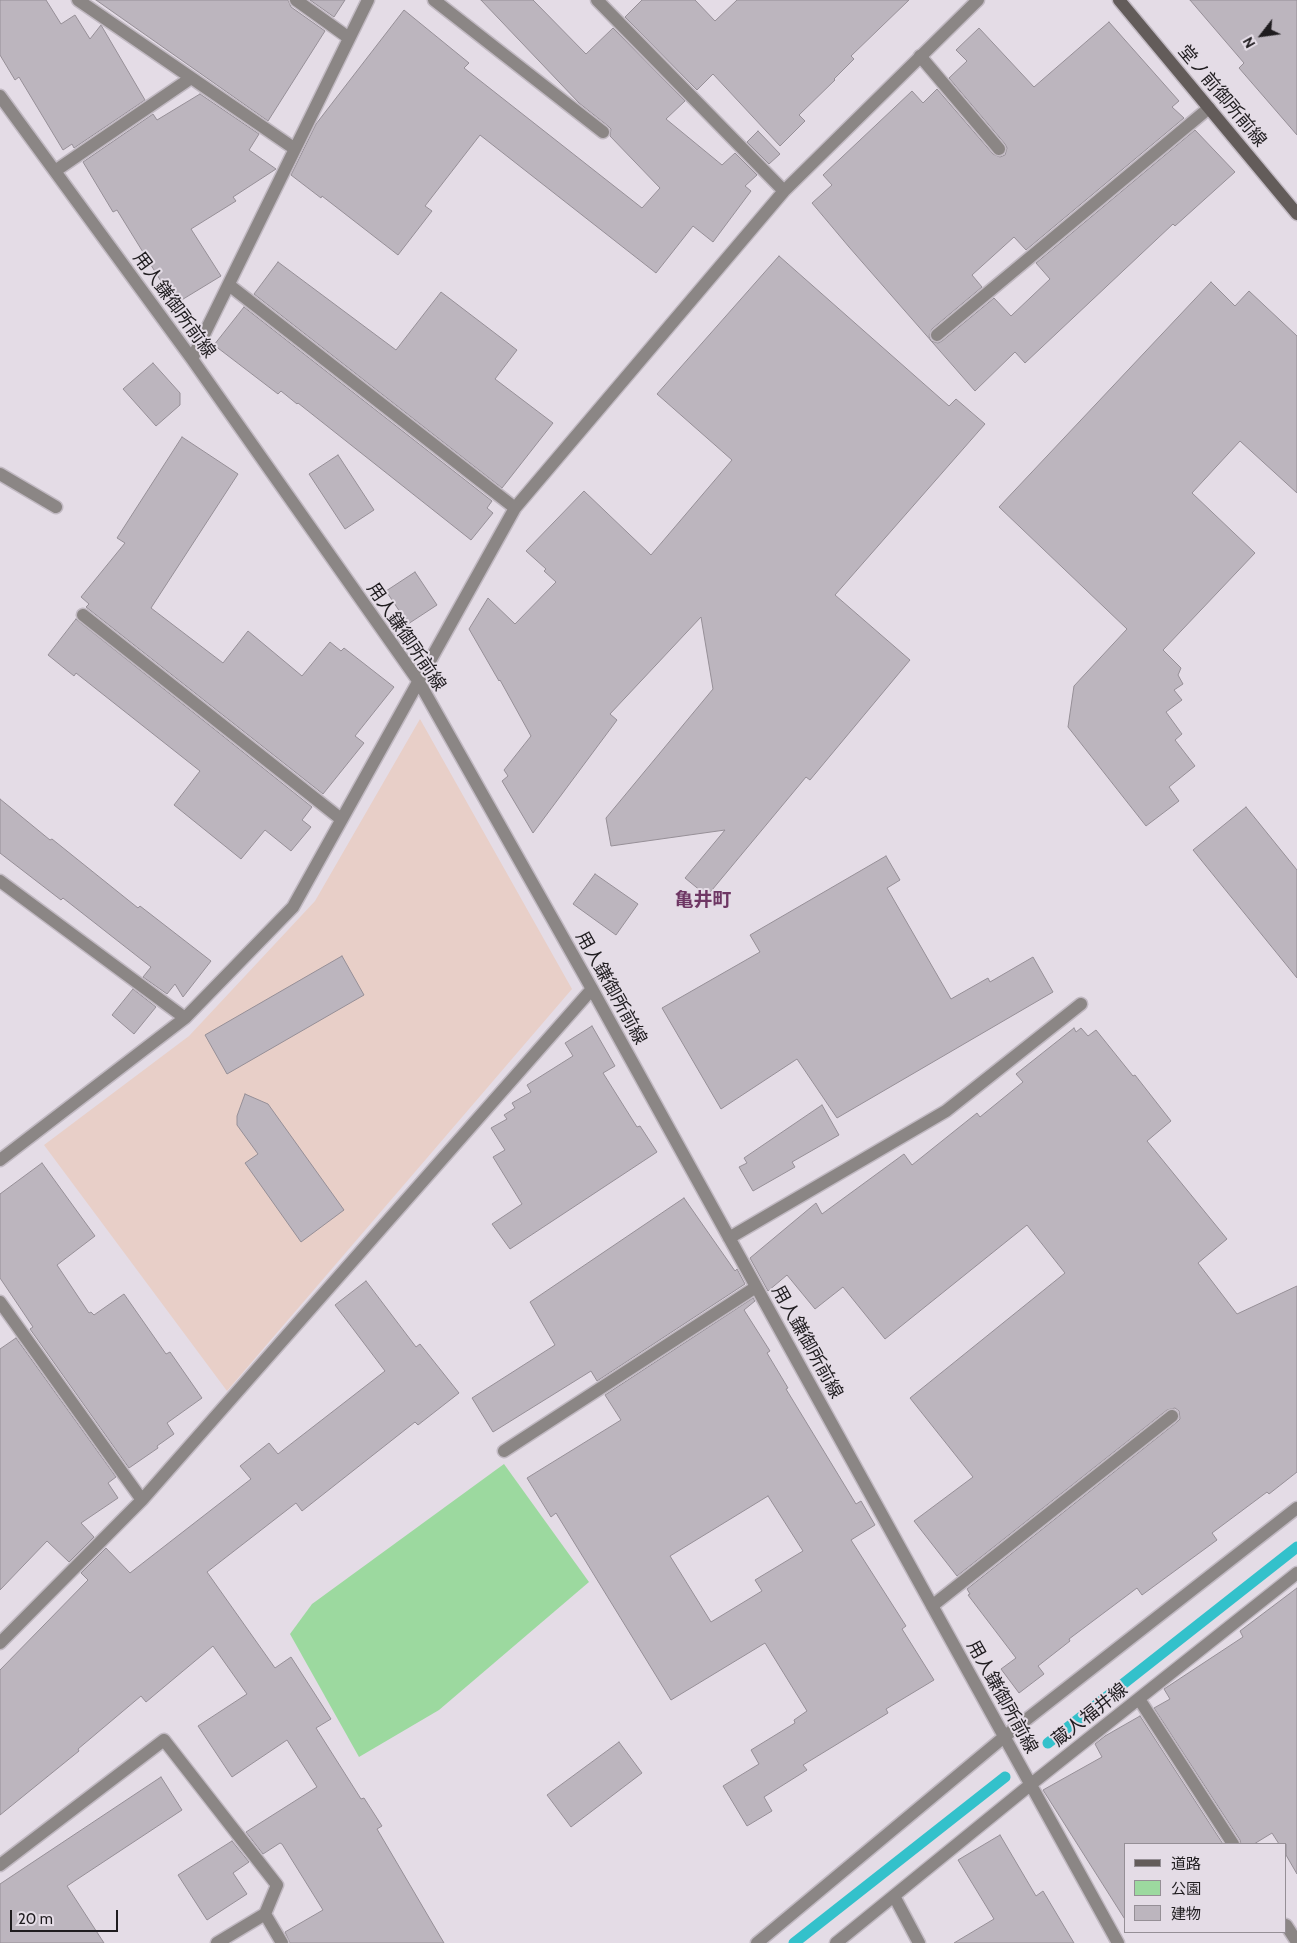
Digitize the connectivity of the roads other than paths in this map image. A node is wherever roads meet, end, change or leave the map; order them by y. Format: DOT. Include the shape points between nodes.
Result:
graph roads {
  1 [pos="78,0"];
  2 [pos="296,0"];
  3 [pos="368,0"];
  4 [pos="434,0"];
  5 [pos="597,0"];
  6 [pos="978,0"];
  7 [pos="1119,0"];
  8 [pos="349,38"];
  9 [pos="920,56"];
  10 [pos="191,78"];
  11 [pos="0,96"];
  12 [pos="1209,108"];
  13 [pos="603,132"];
  14 [pos="295,149"];
  15 [pos="999,149"];
  16 [pos="54,171"];
  17 [pos="784,191"];
  18 [pos="1296,209"];
  19 [pos="229,285"];
  20 [pos="937,336"];
  21 [pos="192,359"];
  22 [pos="0,474"];
  23 [pos="56,507"];
  24 [pos="515,508"];
  25 [pos="83,615"];
  26 [pos="419,682"];
  27 [pos="341,819"];
  28 [pos="0,881"];
  29 [pos="592,989"];
  30 [pos="1081,1004"];
  31 [pos="184,1018"];
  32 [pos="0,1160"];
  33 [pos="729,1238"];
  34 [pos="756,1287"];
  35 [pos="0,1302"];
  36 [pos="1172,1416"];
  37 [pos="504,1451"];
  38 [pos="142,1500"];
  39 [pos="1297,1508"];
  40 [pos="1297,1574"];
  41 [pos="932,1606"];
  42 [pos="0,1643"];
  43 [pos="1138,1699"];
  44 [pos="1004,1737"];
  45 [pos="1030,1784"];
  46 [pos="1232,1843"];
  47 [pos="0,1866"];
  48 [pos="894,1896"];
  49 [pos="265,1914"];
  50 [pos="1287,1927"];
  51 [pos="1297,1942"];
  52 [pos="217,1943"];
  53 [pos="282,1943"];
  54 [pos="757,1943"];
  55 [pos="836,1943"];
  56 [pos="919,1943"];
  57 [pos="1118,1943"];
  1 -- 10 [label="street"];
  2 -- 8 [label="street"];
  3 -- 8 [label="street"];
  4 -- 13 [label="street"];
  5 -- 17 [label="street"];
  6 -- 9 [label="street"];
  7 -- 12 [label="street, 堂ノ前御所前線"];
  8 -- 14 [label="street"];
  9 -- 15 [label="street"];
  9 -- 17 [label="street"];
  10 -- 14 [label="street"];
  10 -- 16 [label="street"];
  11 -- 16 [label="street, 用人鎌御所前線"];
  12 -- 18 [label="street, 堂ノ前御所前線"];
  12 -- 20 [label="street"];
  14 -- 19 [label="street"];
  16 -- 21 [label="street, 用人鎌御所前線"];
  17 -- 24 [label="street"];
  19 -- 21 [label="street"];
  19 -- 24 [label="street"];
  21 -- 26 [label="street, 用人鎌御所前線"];
  22 -- 23 [label="street"];
  24 -- 26 [label="street"];
  25 -- 27 [label="street"];
  26 -- 27 [label="street"];
  26 -- 29 [label="street, 用人鎌御所前線"];
  27 -- 31 [label="street" via="293,907"];
  28 -- 31 [label="street"];
  29 -- 33 [label="street, 用人鎌御所前線"];
  29 -- 38 [label="street"];
  30 -- 33 [label="street" via="946,1111"];
  31 -- 32 [label="street"];
  33 -- 34 [label="street, 用人鎌御所前線"];
  34 -- 37 [label="street"];
  34 -- 41 [label="street, 用人鎌御所前線"];
  35 -- 38 [label="street"];
  36 -- 41 [label="street"];
  38 -- 42 [label="street"];
  39 -- 44 [label="street"];
  40 -- 43 [label="street, 蔵人福井線"];
  41 -- 44 [label="street, 用人鎌御所前線"];
  43 -- 45 [label="street, 蔵人福井線"];
  43 -- 46 [label="street"];
  44 -- 45 [label="street, 用人鎌御所前線"];
  44 -- 54 [label="street"];
  45 -- 48 [label="street, 蔵人福井線"];
  45 -- 57 [label="street, 用人鎌御所前線"];
  47 -- 49 [label="street" via="164,1740 277,1885"];
  48 -- 55 [label="street, 蔵人福井線"];
  48 -- 56 [label="street"];
  49 -- 52 [label="street"];
  49 -- 53 [label="street"];
  50 -- 51 [label="street"];
}
